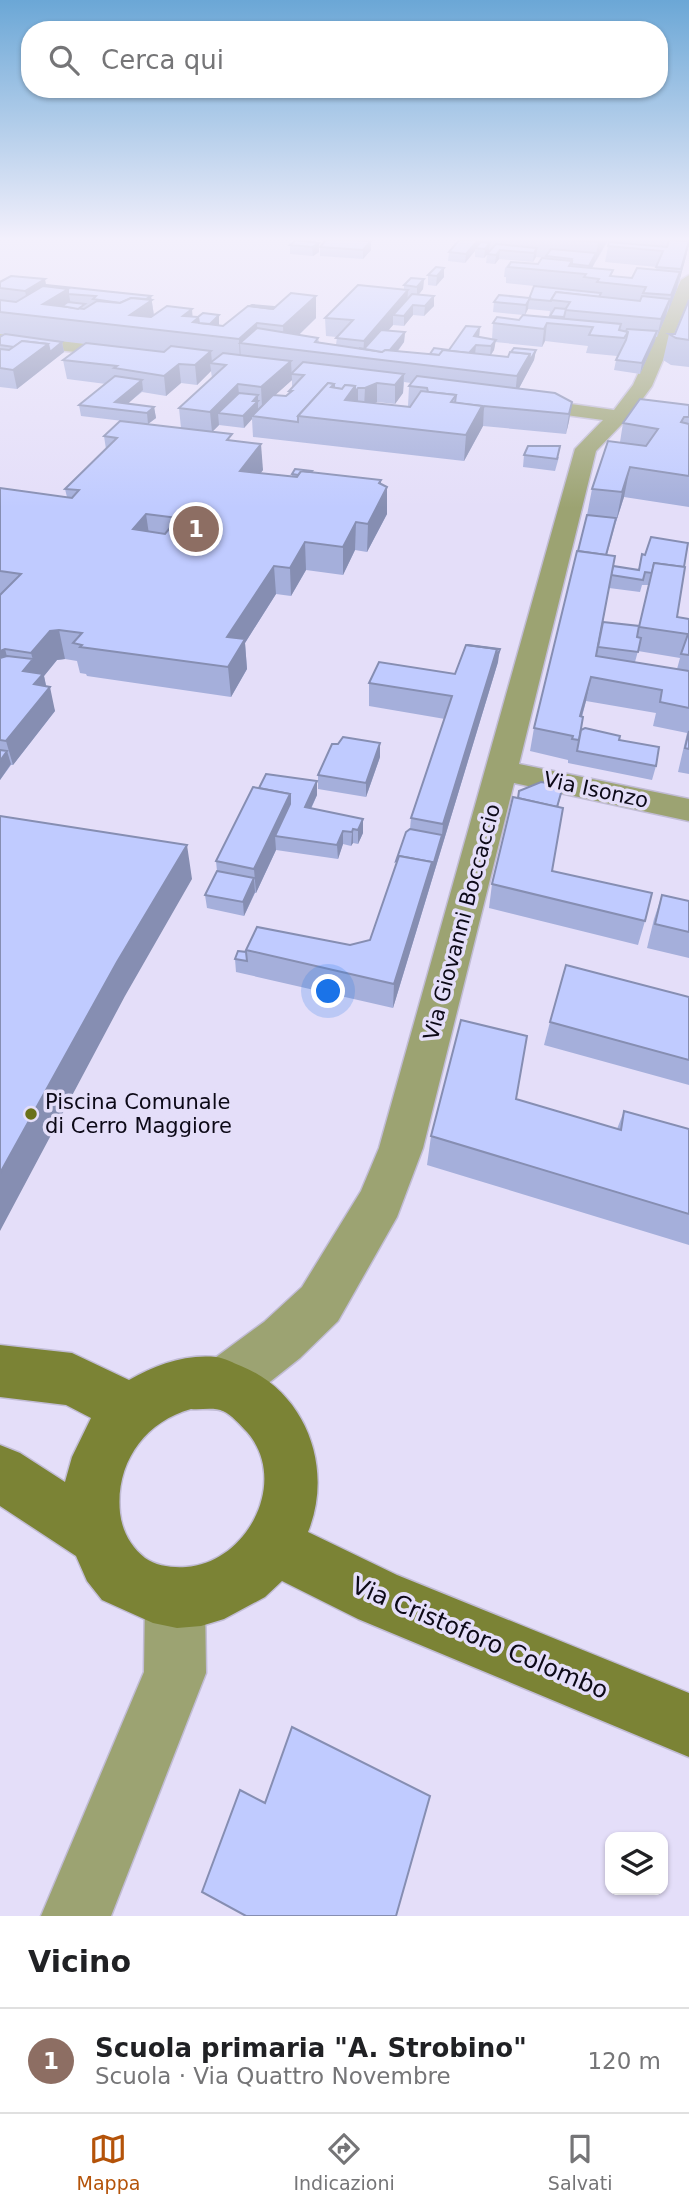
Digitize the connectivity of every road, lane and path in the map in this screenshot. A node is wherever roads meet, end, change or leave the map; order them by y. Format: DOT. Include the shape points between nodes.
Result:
graph roads {
  1 [pos="667,329"];
  2 [pos="0,339"];
  3 [pos="146,355"];
  4 [pos="498,400"];
  5 [pos="620,415"];
  6 [pos="689,426"];
  7 [pos="503,771"];
  8 [pos="689,810"];
  9 [pos="0,1371"];
  10 [pos="223,1385"];
  11 [pos="132,1411"];
  12 [pos="0,1473"];
  13 [pos="95,1535"];
  14 [pos="273,1545"];
  15 [pos="174,1600"];
  16 [pos="689,1725"];
  17 [pos="76,1916"];
  1 -- 5 [label="street, Via Giovanni Boccaccio" via="642,386"];
  2 -- 3 [label="street"];
  4 -- 5 [label="street"];
  5 -- 6 [label="street"];
  5 -- 7 [label="street, Via Giovanni Boccaccio" via="586,449"];
  7 -- 8 [label="street, Via Isonzo"];
  7 -- 10 [label="street, Via Giovanni Boccaccio" via="401,1148 380,1202 320,1304"];
  9 -- 11 [label="street" via="72,1379"];
  10 -- 11 [label="street" via="191,1383 159,1392"];
  10 -- 14 [label="street" via="249,1397 271,1417 286,1445 291,1477 288,1513"];
  11 -- 13 [label="street" via="110,1436 96,1467 90,1500"];
  12 -- 13 [label="street"];
  13 -- 15 [label="street" via="124,1579 148,1594"];
  14 -- 15 [label="street" via="254,1569 229,1587 202,1597"];
  14 -- 16 [label="street, Via Cristoforo Colombo" via="379,1598"];
  15 -- 17 [label="street" via="175,1673"];
}
